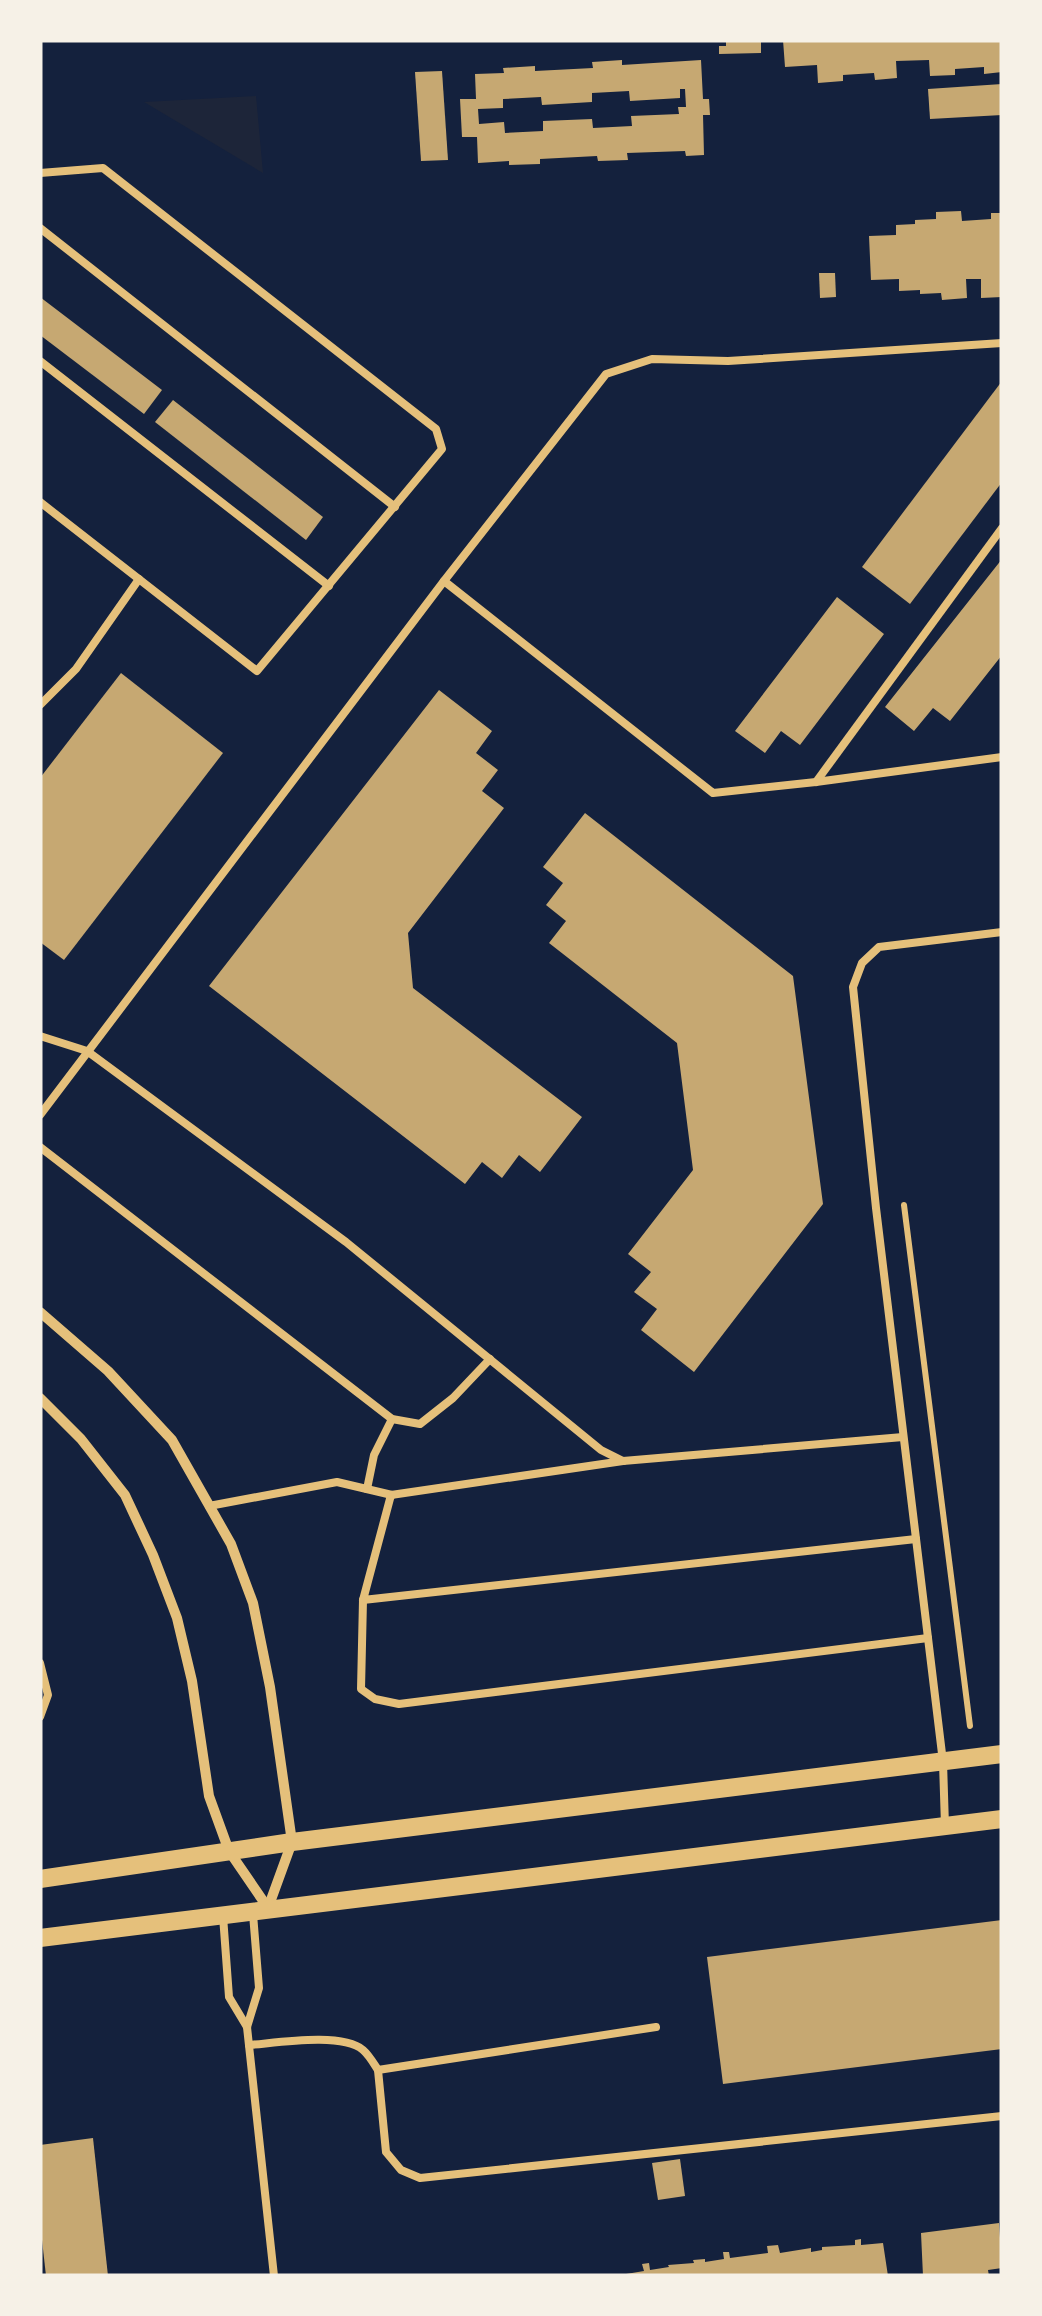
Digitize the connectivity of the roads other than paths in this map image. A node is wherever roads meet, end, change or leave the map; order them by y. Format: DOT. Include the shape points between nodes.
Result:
graph roads {
  1 [pos="40,173"];
  2 [pos="40,228"];
  3 [pos="1002,343"];
  4 [pos="40,361"];
  5 [pos="40,502"];
  6 [pos="395,507"];
  7 [pos="1002,528"];
  8 [pos="139,579"];
  9 [pos="444,581"];
  10 [pos="329,586"];
  11 [pos="40,706"];
  12 [pos="1002,757"];
  13 [pos="816,782"];
  14 [pos="1002,932"];
  15 [pos="40,1036"];
  16 [pos="87,1051"];
  17 [pos="40,1114"];
  18 [pos="40,1147"];
  19 [pos="40,1312"];
  20 [pos="490,1359"];
  21 [pos="40,1398"];
  22 [pos="392,1419"];
  23 [pos="904,1437"];
  24 [pos="623,1462"];
  25 [pos="367,1489"];
  26 [pos="392,1495"];
  27 [pos="209,1506"];
  28 [pos="916,1539"];
  29 [pos="363,1600"];
  30 [pos="928,1638"];
  31 [pos="40,1663"];
  32 [pos="40,1717"];
  33 [pos="1002,1754"];
  34 [pos="943,1762"];
  35 [pos="1002,1819"];
  36 [pos="945,1826"];
  37 [pos="292,1842"];
  38 [pos="229,1852"];
  39 [pos="40,1879"];
  40 [pos="260,1909"];
  41 [pos="223,1914"];
  42 [pos="40,1938"];
  43 [pos="247,2026"];
  44 [pos="656,2027"];
  45 [pos="249,2045"];
  46 [pos="378,2070"];
  47 [pos="1002,2116"];
  48 [pos="274,2276"];
  1 -- 6 [label="lane" via="103,168 436,429 442,450"];
  2 -- 6 [label="lane"];
  3 -- 9 [label="lane" via="652,359 606,374"];
  4 -- 10 [label="lane"];
  5 -- 8 [label="lane"];
  6 -- 10 [label="lane"];
  7 -- 13 [label="lane"];
  8 -- 10 [label="lane" via="257,671"];
  8 -- 11 [label="lane" via="76,668"];
  9 -- 13 [label="lane" via="713,792"];
  9 -- 16 [label="lane"];
  12 -- 13 [label="lane"];
  14 -- 23 [label="lane" via="878,948 862,963 853,987"];
  15 -- 16 [label="lane"];
  16 -- 17 [label="lane"];
  16 -- 20 [label="lane" via="346,1242"];
  18 -- 22 [label="lane"];
  19 -- 27 [label="street" via="172,1440"];
  20 -- 22 [label="lane" via="420,1424"];
  20 -- 24 [label="lane"];
  21 -- 38 [label="street" via="125,1495 153,1556 177,1618 209,1796"];
  22 -- 25 [label="lane"];
  23 -- 24 [label="lane"];
  23 -- 28 [label="lane"];
  24 -- 26 [label="lane"];
  25 -- 26 [label="lane"];
  25 -- 27 [label="lane" via="338,1482"];
  26 -- 29 [label="lane"];
  27 -- 37 [label="street" via="253,1603"];
  28 -- 29 [label="lane"];
  28 -- 30 [label="lane"];
  29 -- 30 [label="lane" via="361,1689 399,1704"];
  30 -- 34 [label="lane"];
  31 -- 32 [label="lane" via="48,1695"];
  33 -- 34 [label="street"];
  34 -- 36 [label="lane"];
  34 -- 37 [label="street"];
  35 -- 36 [label="street"];
  36 -- 40 [label="street"];
  37 -- 38 [label="street"];
  37 -- 40 [label="street"];
  38 -- 39 [label="street"];
  38 -- 40 [label="street"];
  40 -- 41 [label="street"];
  40 -- 43 [label="lane" via="259,1988"];
  41 -- 42 [label="street"];
  41 -- 43 [label="lane" via="230,1997"];
  43 -- 45 [label="lane"];
  44 -- 46 [label="lane"];
  45 -- 46 [label="lane" via="344,2042 362,2048"];
  45 -- 48 [label="lane"];
  46 -- 47 [label="lane" via="386,2152 401,2170 420,2178"];
}
